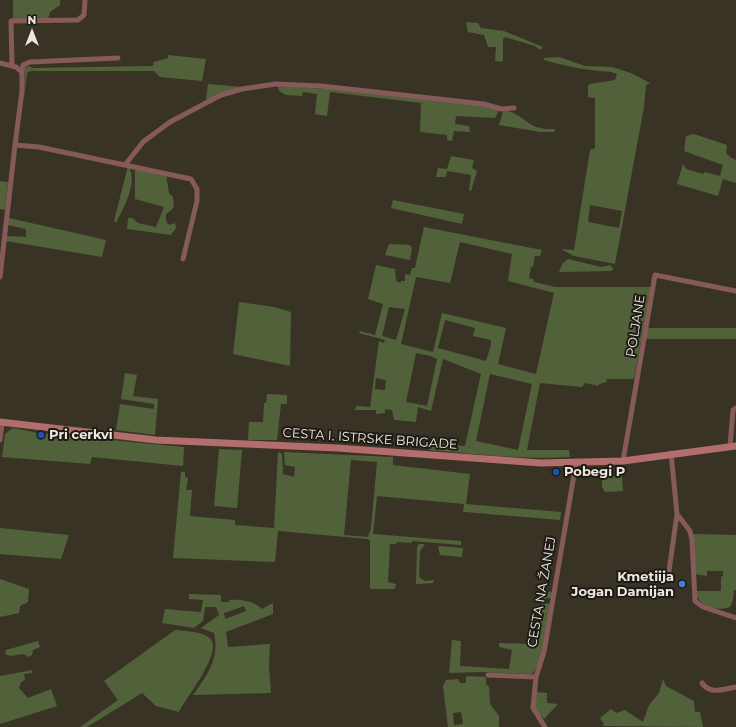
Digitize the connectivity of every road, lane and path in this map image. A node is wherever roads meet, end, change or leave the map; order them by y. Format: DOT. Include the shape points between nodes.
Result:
graph roads {
  1 [pos="85,0"];
  2 [pos="118,58"];
  3 [pos="0,63"];
  4 [pos="12,66"];
  5 [pos="22,72"];
  6 [pos="514,108"];
  7 [pos="15,145"];
  8 [pos="125,165"];
  9 [pos="183,259"];
  10 [pos="0,277"];
  11 [pos="736,291"];
  12 [pos="736,408"];
  13 [pos="1,422"];
  14 [pos="0,440"];
  15 [pos="733,446"];
  16 [pos="671,454"];
  17 [pos="623,461"];
  18 [pos="576,463"];
  19 [pos="677,514"];
  20 [pos="668,578"];
  21 [pos="736,618"];
  22 [pos="488,675"];
  23 [pos="536,677"];
  24 [pos="702,683"];
  25 [pos="736,687"];
  26 [pos="545,727"];
  1 -- 4 [label="street" via="84,15 78,20 11,21"];
  2 -- 5 [label="street" via="30,62 24,65"];
  3 -- 4 [label="street"];
  4 -- 5 [label="street"];
  5 -- 7 [label="street"];
  6 -- 8 [label="street" via="501,109 484,104 320,86 276,84 221,94 170,122 143,142"];
  7 -- 8 [label="street" via="39,147"];
  7 -- 10 [label="street"];
  8 -- 9 [label="street" via="191,179 197,190 197,201"];
  11 -- 17 [label="street, POLJANE" via="655,275"];
  12 -- 15 [label="street" via="733,410"];
  13 -- 14 [label="street"];
  13 -- 18 [label="street, CESTA I. ISTRSKE BRIGADE" via="156,440 337,448 540,464"];
  15 -- 16 [label="street, CESTA I. ISTRSKE BRIGADE"];
  16 -- 17 [label="street, CESTA I. ISTRSKE BRIGADE"];
  16 -- 19 [label="street"];
  17 -- 18 [label="street, CESTA I. ISTRSKE BRIGADE"];
  18 -- 23 [label="street, CESTA NA ŽANEJ" via="544,652"];
  19 -- 20 [label="street"];
  19 -- 21 [label="street" via="690,531 692,540 695,601 703,607"];
  22 -- 23 [label="street"];
  23 -- 26 [label="street, CESTA NA ŽANEJ" via="533,708"];
  24 -- 25 [label="street" via="706,689 713,691"];
}
